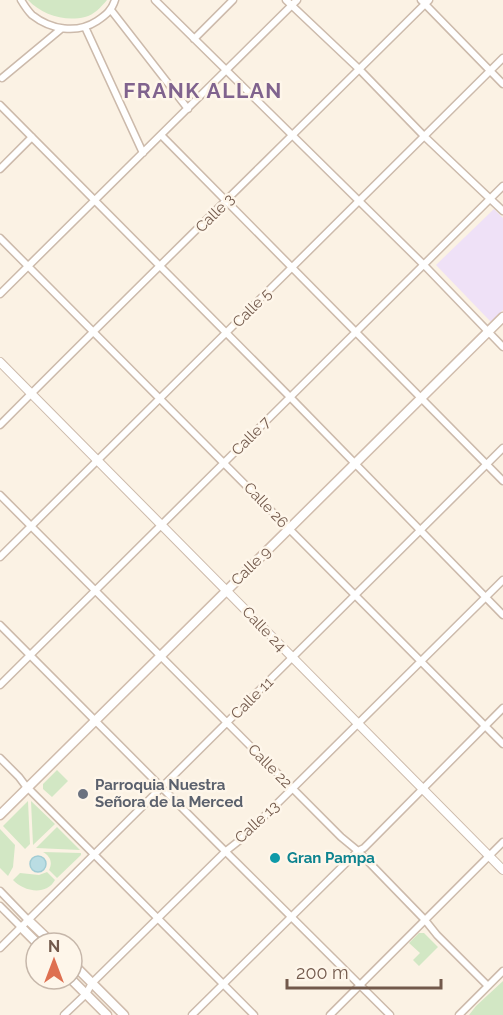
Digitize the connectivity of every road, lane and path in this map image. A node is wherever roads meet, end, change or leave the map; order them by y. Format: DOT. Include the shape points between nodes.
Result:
graph roads {
  1 [pos="21,0"];
  2 [pos="115,0"];
  3 [pos="155,0"];
  4 [pos="166,0"];
  5 [pos="233,0"];
  6 [pos="286,0"];
  7 [pos="297,0"];
  8 [pos="425,1"];
  9 [pos="161,6"];
  10 [pos="292,6"];
  11 [pos="111,10"];
  12 [pos="85,27"];
  13 [pos="61,29"];
  14 [pos="194,39"];
  15 [pos="503,58"];
  16 [pos="359,69"];
  17 [pos="226,71"];
  18 [pos="490,71"];
  19 [pos="2,78"];
  20 [pos="503,84"];
  21 [pos="0,105"];
  22 [pos="188,109"];
  23 [pos="161,135"];
  24 [pos="293,136"];
  25 [pos="32,137"];
  26 [pos="425,137"];
  27 [pos="143,153"];
  28 [pos="0,168"];
  29 [pos="503,186"];
  30 [pos="490,199"];
  31 [pos="227,200"];
  32 [pos="95,201"];
  33 [pos="360,201"];
  34 [pos="503,211"];
  35 [pos="0,238"];
  36 [pos="424,265"];
  37 [pos="28,266"];
  38 [pos="161,266"];
  39 [pos="293,268"];
  40 [pos="0,294"];
  41 [pos="503,317"];
  42 [pos="93,331"];
  43 [pos="488,331"];
  44 [pos="356,332"];
  45 [pos="226,334"];
  46 [pos="503,347"];
  47 [pos="0,362"];
  48 [pos="31,393"];
  49 [pos="290,397"];
  50 [pos="421,398"];
  51 [pos="160,399"];
  52 [pos="0,425"];
  53 [pos="503,448"];
  54 [pos="98,460"];
  55 [pos="224,463"];
  56 [pos="355,464"];
  57 [pos="487,464"];
  58 [pos="503,481"];
  59 [pos="0,495"];
  60 [pos="162,525"];
  61 [pos="31,526"];
  62 [pos="290,529"];
  63 [pos="420,531"];
  64 [pos="0,557"];
  65 [pos="503,580"];
  66 [pos="227,590"];
  67 [pos="95,591"];
  68 [pos="355,595"];
  69 [pos="486,597"];
  70 [pos="503,615"];
  71 [pos="0,625"];
  72 [pos="30,655"];
  73 [pos="161,656"];
  74 [pos="292,657"];
  75 [pos="421,661"];
  76 [pos="0,685"];
  77 [pos="503,708"];
  78 [pos="96,721"];
  79 [pos="227,722"];
  80 [pos="358,724"];
  81 [pos="485,726"];
  82 [pos="503,744"];
  83 [pos="0,758"];
  84 [pos="28,788"];
  85 [pos="162,788"];
  86 [pos="293,788"];
  87 [pos="422,788"];
  88 [pos="0,815"];
  89 [pos="503,842"];
  90 [pos="226,851"];
  91 [pos="358,851"];
  92 [pos="94,855"];
  93 [pos="489,856"];
  94 [pos="503,870"];
  95 [pos="0,891"];
  96 [pos="0,906"];
  97 [pos="292,917"];
  98 [pos="158,918"];
  99 [pos="28,920"];
  100 [pos="425,920"];
  101 [pos="21,927"];
  102 [pos="25,931"];
  103 [pos="39,931"];
  104 [pos="0,948"];
  105 [pos="503,971"];
  106 [pos="84,975"];
  107 [pos="92,983"];
  108 [pos="223,984"];
  109 [pos="361,985"];
  110 [pos="488,986"];
  111 [pos="83,991"];
  112 [pos="86,994"];
  113 [pos="64,1015"];
  114 [pos="107,1015"];
  115 [pos="124,1015"];
  116 [pos="192,1015"];
  117 [pos="254,1015"];
  118 [pos="330,1015"];
  119 [pos="390,1015"];
  120 [pos="459,1015"];
  1 -- 13 [label="street" via="32,14"];
  2 -- 11 [label="street"];
  3 -- 9 [label="street"];
  4 -- 9 [label="street"];
  5 -- 14 [label="street"];
  6 -- 10 [label="street"];
  7 -- 10 [label="street"];
  8 -- 16 [label="street, Calle 3"];
  8 -- 18 [label="street"];
  9 -- 14 [label="street"];
  10 -- 16 [label="street"];
  10 -- 17 [label="street"];
  11 -- 12 [label="street"];
  11 -- 22 [label="street"];
  12 -- 13 [label="street"];
  12 -- 27 [label="street"];
  13 -- 19 [label="street"];
  14 -- 17 [label="street"];
  15 -- 18 [label="street, Calle 5"];
  16 -- 24 [label="street, Calle 3"];
  16 -- 26 [label="street"];
  17 -- 22 [label="street"];
  17 -- 24 [label="street"];
  18 -- 20 [label="street"];
  18 -- 26 [label="street, Calle 5"];
  21 -- 25 [label="street"];
  22 -- 23 [label="street"];
  23 -- 27 [label="street"];
  23 -- 31 [label="street"];
  24 -- 31 [label="street, Calle 3"];
  24 -- 33 [label="street"];
  25 -- 28 [label="street"];
  25 -- 32 [label="street"];
  26 -- 30 [label="street"];
  26 -- 33 [label="street, Calle 5"];
  27 -- 32 [label="street"];
  29 -- 30 [label="street, Calle 7"];
  30 -- 34 [label="street"];
  30 -- 36 [label="street, Calle 7"];
  31 -- 38 [label="street, Calle 3"];
  31 -- 39 [label="street"];
  32 -- 37 [label="street"];
  32 -- 38 [label="street"];
  33 -- 36 [label="street"];
  33 -- 39 [label="street, Calle 5"];
  35 -- 37 [label="street, Calle 26"];
  36 -- 43 [label="street"];
  36 -- 44 [label="street, Calle 7"];
  37 -- 40 [label="street"];
  37 -- 42 [label="street, Calle 26"];
  38 -- 42 [label="street, Calle 3"];
  38 -- 45 [label="street"];
  39 -- 44 [label="street"];
  39 -- 45 [label="street, Calle 5"];
  41 -- 43 [label="main road, Calle 9"];
  42 -- 48 [label="street, Calle 3"];
  42 -- 51 [label="street, Calle 26"];
  43 -- 46 [label="street"];
  43 -- 50 [label="main road, Calle 9"];
  44 -- 49 [label="street, Calle 7"];
  44 -- 50 [label="street"];
  45 -- 49 [label="street"];
  45 -- 51 [label="street, Calle 5"];
  47 -- 48 [label="street, Calle 24"];
  48 -- 52 [label="street, Calle 3"];
  48 -- 54 [label="street, Calle 24"];
  49 -- 55 [label="street, Calle 7"];
  49 -- 56 [label="street"];
  50 -- 56 [label="main road, Calle 9"];
  50 -- 57 [label="street"];
  51 -- 54 [label="street, Calle 5"];
  51 -- 55 [label="street, Calle 26"];
  53 -- 57 [label="street, Calle 11"];
  54 -- 60 [label="street, Calle 24"];
  54 -- 61 [label="street, Calle 5"];
  55 -- 60 [label="street, Calle 7"];
  55 -- 62 [label="street, Calle 26"];
  56 -- 62 [label="main road, Calle 9"];
  56 -- 63 [label="street"];
  57 -- 58 [label="street"];
  57 -- 63 [label="street, Calle 11"];
  59 -- 61 [label="street, Calle 22"];
  60 -- 66 [label="street, Calle 24"];
  60 -- 67 [label="street, Calle 7"];
  61 -- 64 [label="street, Calle 5"];
  61 -- 67 [label="street, Calle 22"];
  62 -- 66 [label="main road, Calle 9"];
  62 -- 68 [label="street, Calle 26"];
  63 -- 68 [label="street, Calle 11"];
  63 -- 69 [label="street"];
  65 -- 69 [label="street, Calle 13"];
  66 -- 73 [label="main road, Calle 9"];
  66 -- 74 [label="street, Calle 24"];
  67 -- 72 [label="street, Calle 7"];
  67 -- 73 [label="street, Calle 22"];
  68 -- 74 [label="street, Calle 11"];
  68 -- 75 [label="street, Calle 26"];
  69 -- 70 [label="street"];
  69 -- 75 [label="street, Calle 13"];
  71 -- 72 [label="street"];
  72 -- 76 [label="street, Calle 7"];
  72 -- 78 [label="street"];
  73 -- 78 [label="main road, Calle 9"];
  73 -- 79 [label="street, Calle 22"];
  74 -- 79 [label="street, Calle 11"];
  74 -- 80 [label="street, Calle 24"];
  75 -- 80 [label="street, Calle 13"];
  75 -- 81 [label="street, Calle 26"];
  77 -- 81 [label="street"];
  78 -- 84 [label="main road, Calle 9"];
  78 -- 85 [label="street"];
  79 -- 85 [label="street, Calle 11"];
  79 -- 86 [label="street, Calle 22"];
  80 -- 86 [label="street, Calle 13"];
  80 -- 87 [label="street, Calle 24"];
  81 -- 82 [label="street, Calle 26"];
  81 -- 87 [label="street"];
  83 -- 84 [label="street"];
  84 -- 88 [label="main road, Calle 9"];
  84 -- 92 [label="street"];
  85 -- 90 [label="street"];
  85 -- 92 [label="street, Calle 11"];
  86 -- 90 [label="street, Calle 13"];
  86 -- 91 [label="street, Calle 22"];
  87 -- 91 [label="street"];
  87 -- 93 [label="street, Calle 24"];
  89 -- 93 [label="street"];
  90 -- 97 [label="street"];
  90 -- 98 [label="street, Calle 13"];
  91 -- 97 [label="street"];
  91 -- 100 [label="street, Calle 22"];
  92 -- 98 [label="street"];
  92 -- 99 [label="street, Calle 11"];
  93 -- 94 [label="street, Calle 24"];
  93 -- 100 [label="street"];
  95 -- 99 [label="street"];
  96 -- 101 [label="street"];
  97 -- 108 [label="street"];
  97 -- 109 [label="street"];
  98 -- 107 [label="street, Calle 13"];
  98 -- 108 [label="street"];
  99 -- 101 [label="street, Calle 11"];
  99 -- 103 [label="main road"];
  100 -- 109 [label="street"];
  100 -- 110 [label="street, Calle 22"];
  101 -- 102 [label="main road"];
  101 -- 104 [label="street, Calle 11"];
  105 -- 110 [label="street"];
  106 -- 107 [label="main road"];
  107 -- 112 [label="street, Calle 13"];
  107 -- 115 [label="main road"];
  108 -- 116 [label="street"];
  108 -- 117 [label="street"];
  109 -- 118 [label="street"];
  109 -- 119 [label="street"];
  110 -- 120 [label="street"];
  111 -- 112 [label="main road"];
  112 -- 113 [label="street, Calle 13"];
  112 -- 114 [label="main road"];
}
